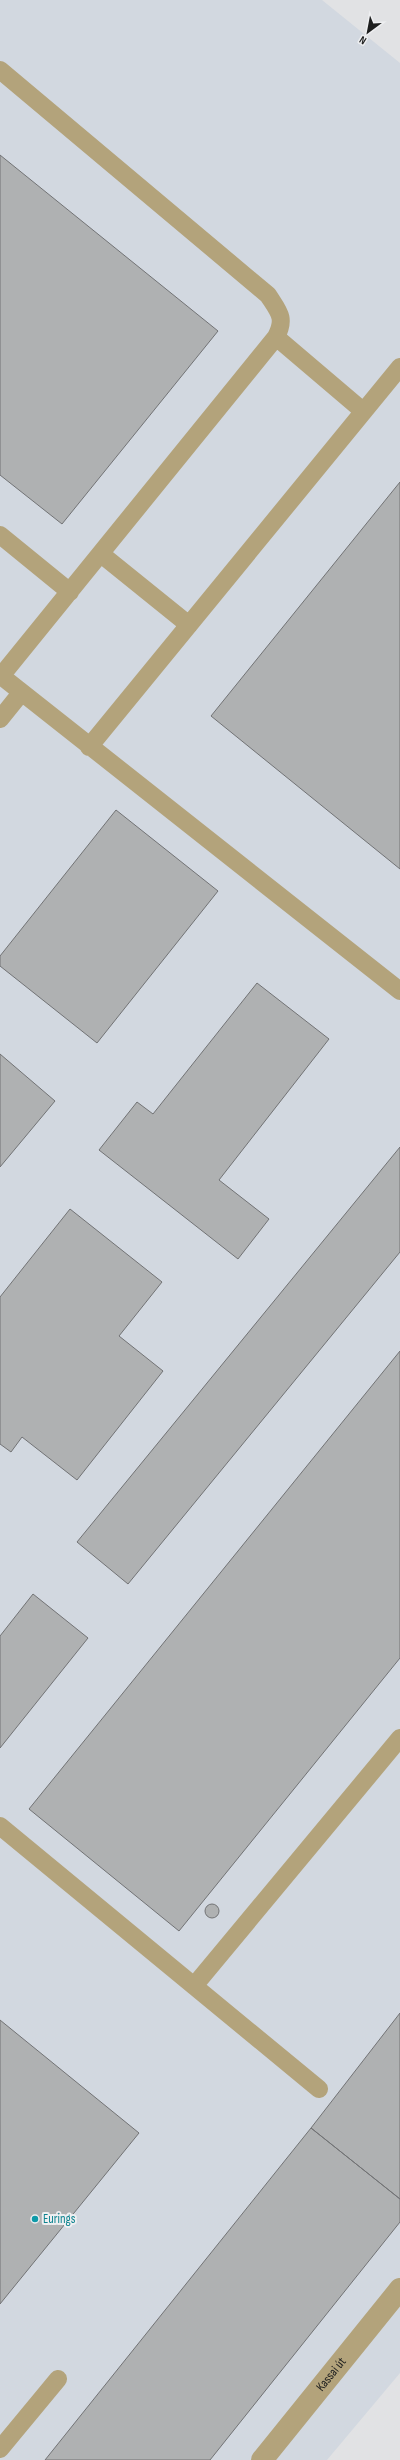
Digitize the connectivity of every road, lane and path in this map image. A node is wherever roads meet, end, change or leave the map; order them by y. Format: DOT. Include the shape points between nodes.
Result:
graph roads {
  1 [pos="0,70"];
  2 [pos="276,337"];
  3 [pos="400,367"];
  4 [pos="363,411"];
  5 [pos="0,535"];
  6 [pos="101,554"];
  7 [pos="70,592"];
  8 [pos="189,625"];
  9 [pos="1,676"];
  10 [pos="21,693"];
  11 [pos="0,719"];
  12 [pos="89,746"];
  13 [pos="400,991"];
  14 [pos="400,1738"];
  15 [pos="0,1826"];
  16 [pos="194,1986"];
  17 [pos="319,2089"];
  18 [pos="400,2289"];
  19 [pos="58,2379"];
  20 [pos="0,2449"];
  21 [pos="262,2460"];
  1 -- 2 [label="lane" via="268,295 279,312 282,326"];
  2 -- 4 [label="lane"];
  2 -- 6 [label="lane"];
  3 -- 4 [label="lane"];
  4 -- 8 [label="lane"];
  5 -- 7 [label="lane"];
  6 -- 7 [label="lane"];
  6 -- 8 [label="lane"];
  7 -- 9 [label="lane"];
  8 -- 12 [label="lane"];
  9 -- 10 [label="lane"];
  10 -- 11 [label="lane"];
  10 -- 12 [label="lane"];
  12 -- 13 [label="lane"];
  14 -- 16 [label="lane"];
  15 -- 16 [label="lane"];
  16 -- 17 [label="lane"];
  18 -- 21 [label="street, Kassai út"];
  19 -- 20 [label="lane"];
}
